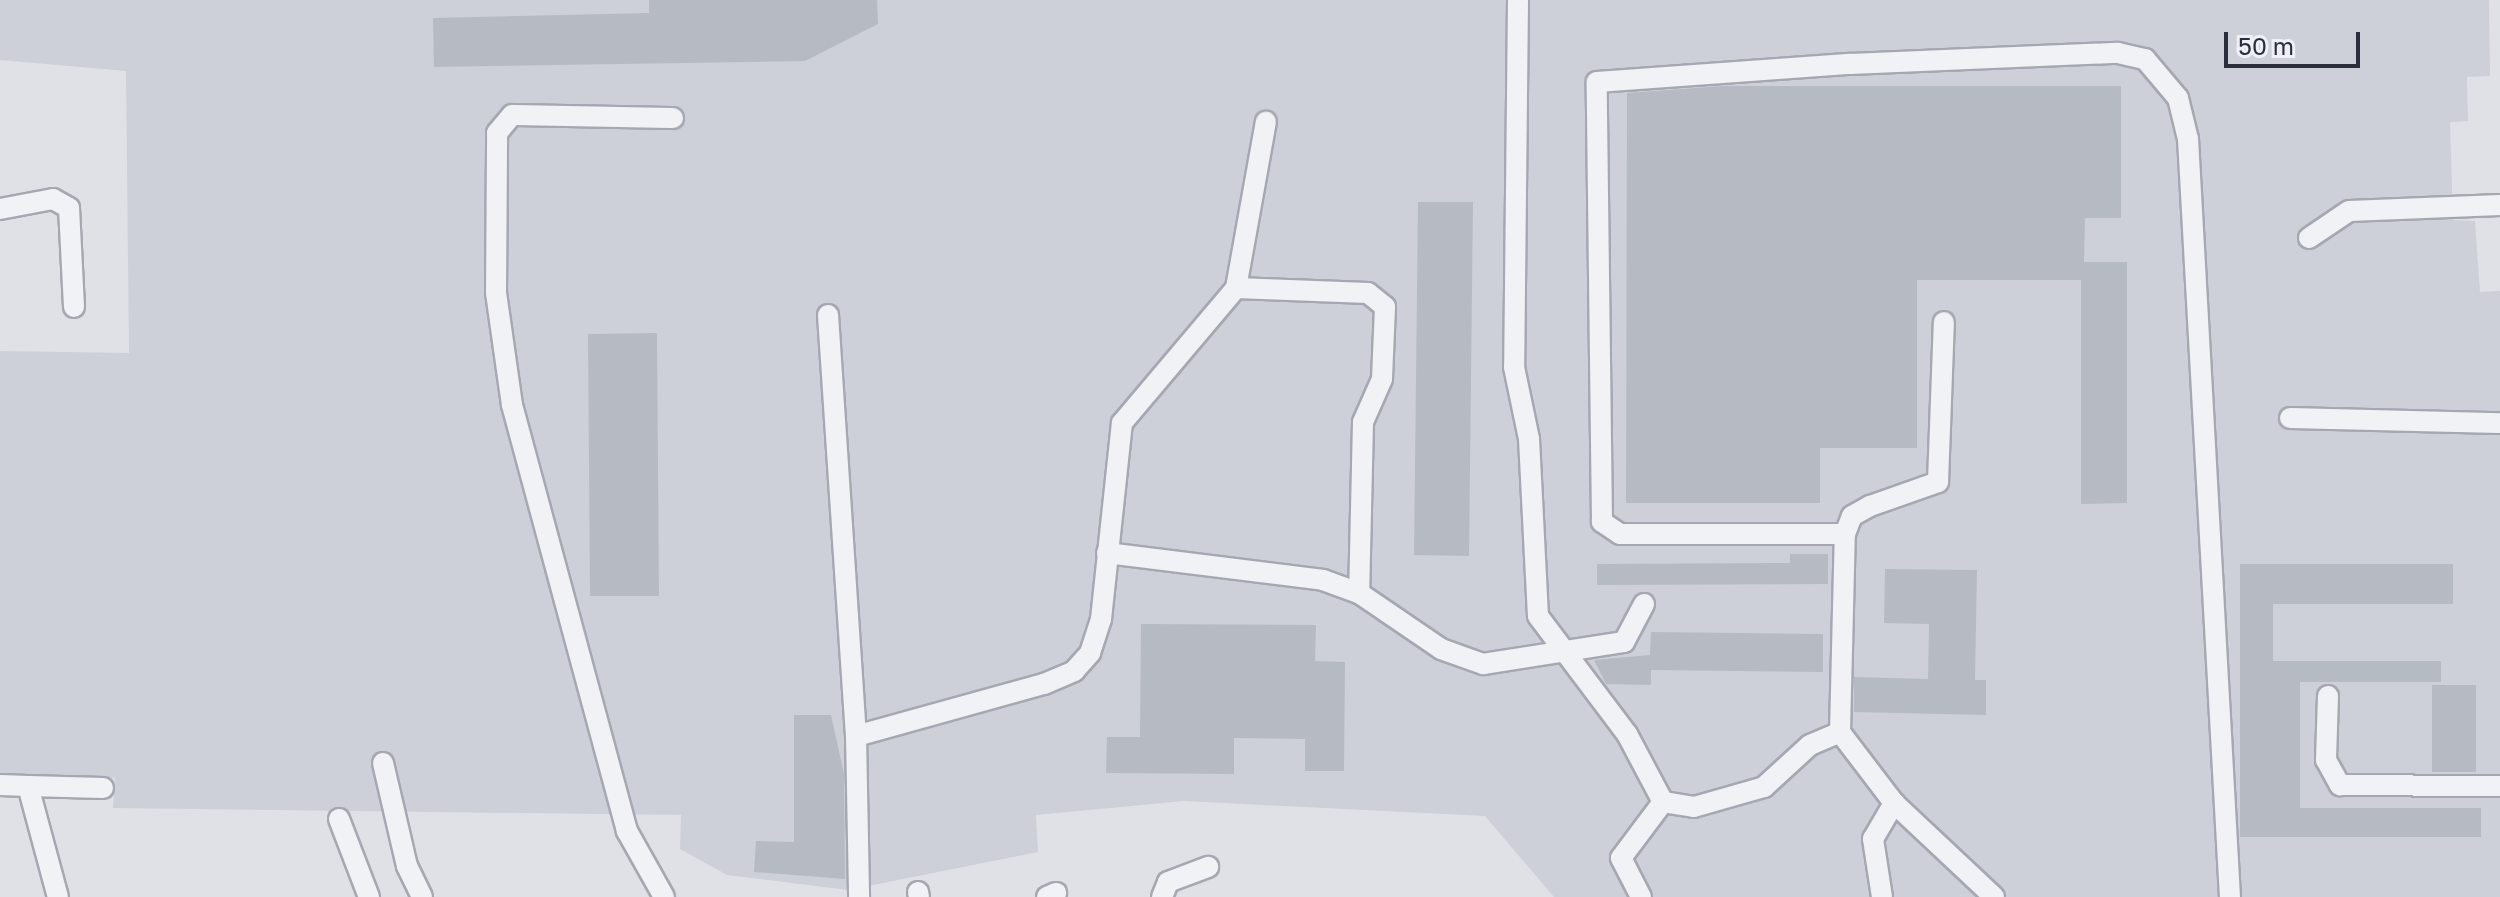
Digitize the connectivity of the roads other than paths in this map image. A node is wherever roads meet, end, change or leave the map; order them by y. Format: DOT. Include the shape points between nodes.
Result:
graph roads {
  1 [pos="1518,0"];
  2 [pos="673,118"];
  3 [pos="1266,122"];
  4 [pos="2500,205"];
  5 [pos="0,209"];
  6 [pos="2309,238"];
  7 [pos="1236,288"];
  8 [pos="74,307"];
  9 [pos="828,315"];
  10 [pos="1944,322"];
  11 [pos="2290,418"];
  12 [pos="2500,423"];
  13 [pos="1845,534"];
  14 [pos="1107,553"];
  15 [pos="1359,593"];
  16 [pos="1644,604"];
  17 [pos="1570,653"];
  18 [pos="2328,696"];
  19 [pos="1840,732"];
  20 [pos="856,736"];
  21 [pos="383,763"];
  22 [pos="0,785"];
  23 [pos="28,786"];
  24 [pos="2500,786"];
  25 [pos="103,788"];
  26 [pos="1663,802"];
  27 [pos="1894,803"];
  28 [pos="339,819"];
  29 [pos="1208,867"];
  30 [pos="58,897"];
  31 [pos="369,897"];
  32 [pos="422,897"];
  33 [pos="664,897"];
  34 [pos="859,897"];
  35 [pos="1162,897"];
  36 [pos="1641,897"];
  37 [pos="1882,897"];
  38 [pos="1994,897"];
  39 [pos="2230,897"];
  1 -- 17 [label="street" via="1514,367 1529,439 1534,602"];
  2 -- 33 [label="street" via="512,115 497,133 496,293 512,405 627,831"];
  3 -- 7 [label="street"];
  4 -- 6 [label="street" via="2349,211"];
  5 -- 8 [label="street" via="53,199 69,208"];
  7 -- 14 [label="street" via="1122,423"];
  7 -- 15 [label="street" via="1368,293 1385,307 1382,379 1363,422"];
  9 -- 20 [label="street"];
  10 -- 13 [label="street" via="1938,482 1852,516"];
  11 -- 12 [label="street"];
  13 -- 19 [label="street"];
  13 -- 39 [label="street" via="1620,534 1602,522 1597,82 1898,62 2118,53 2145,59 2178,98 2189,155"];
  14 -- 15 [label="street" via="1244,564"];
  14 -- 20 [label="street" via="1101,619 1090,653 1074,671"];
  15 -- 17 [label="street" via="1461,659 1505,665"];
  16 -- 17 [label="street" via="1632,637"];
  17 -- 26 [label="street"];
  18 -- 24 [label="street" via="2326,760 2340,785"];
  19 -- 26 [label="street" via="1810,745 1764,787 1694,807"];
  19 -- 27 [label="street"];
  20 -- 34 [label="street"];
  21 -- 32 [label="street" via="407,866"];
  22 -- 23 [label="street"];
  23 -- 25 [label="street"];
  23 -- 30 [label="street"];
  26 -- 36 [label="street" via="1621,858"];
  27 -- 37 [label="street" via="1873,839"];
  27 -- 38 [label="street"];
  28 -- 31 [label="street"];
  29 -- 35 [label="street" via="1168,882"];
}
